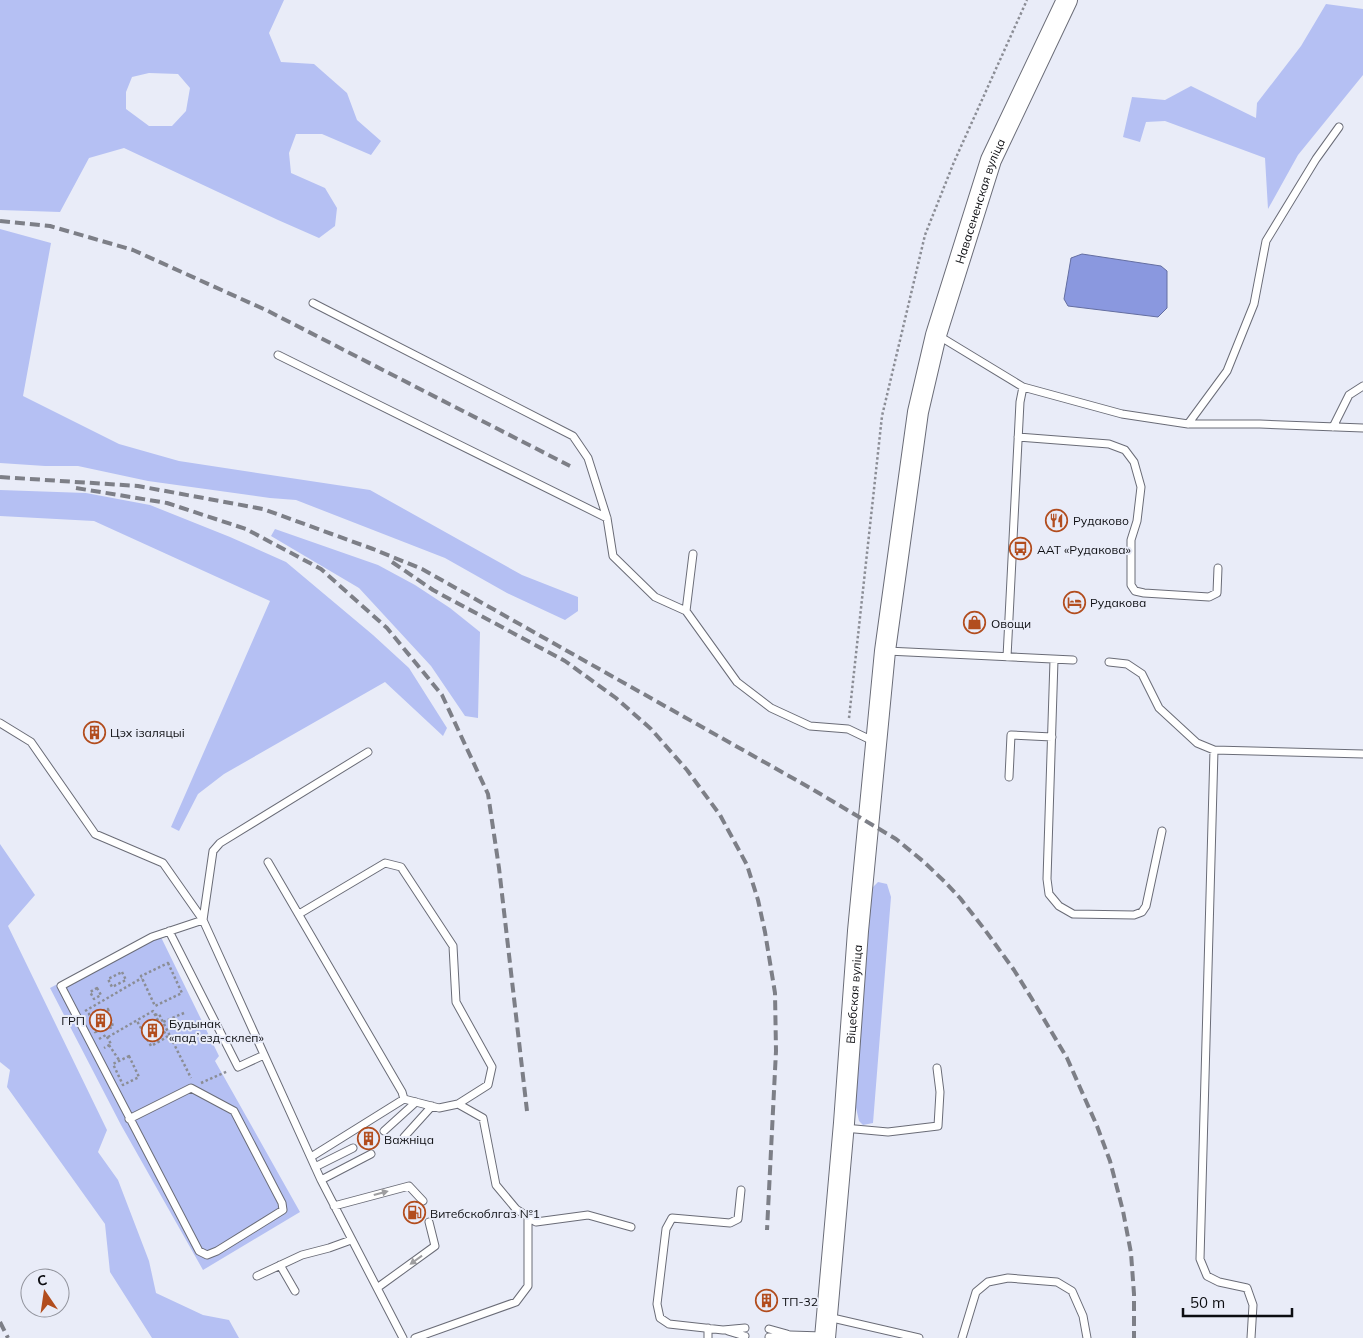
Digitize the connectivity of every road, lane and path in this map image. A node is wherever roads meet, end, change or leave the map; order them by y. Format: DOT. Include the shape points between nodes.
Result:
graph roads {
  1 [pos="1067,0"];
  2 [pos="1339,126"];
  3 [pos="313,304"];
  4 [pos="936,335"];
  5 [pos="278,355"];
  6 [pos="1363,386"];
  7 [pos="1023,387"];
  8 [pos="1188,424"];
  9 [pos="1333,427"];
  10 [pos="1363,428"];
  11 [pos="1018,437"];
  12 [pos="608,518"];
  13 [pos="693,554"];
  14 [pos="1218,568"];
  15 [pos="686,611"];
  16 [pos="885,651"];
  17 [pos="1007,657"];
  18 [pos="1054,660"];
  19 [pos="1072,660"];
  20 [pos="1109,662"];
  21 [pos="0,722"];
  22 [pos="1052,736"];
  23 [pos="876,743"];
  24 [pos="1214,750"];
  25 [pos="368,752"];
  26 [pos="1363,754"];
  27 [pos="1009,777"];
  28 [pos="1162,831"];
  29 [pos="268,862"];
  30 [pos="298,914"];
  31 [pos="203,920"];
  32 [pos="169,931"];
  33 [pos="142,978"];
  34 [pos="119,983"];
  35 [pos="122,990"];
  36 [pos="97,998"];
  37 [pos="99,1002"];
  38 [pos="155,1006"];
  39 [pos="91,1008"];
  40 [pos="153,1011"];
  41 [pos="93,1013"];
  42 [pos="184,1013"];
  43 [pos="77,1016"];
  44 [pos="155,1016"];
  45 [pos="137,1021"];
  46 [pos="162,1022"];
  47 [pos="108,1036"];
  48 [pos="98,1040"];
  49 [pos="109,1045"];
  50 [pos="102,1048"];
  51 [pos="264,1055"];
  52 [pos="119,1060"];
  53 [pos="238,1067"];
  54 [pos="937,1068"];
  55 [pos="404,1099"];
  56 [pos="416,1102"];
  57 [pos="458,1104"];
  58 [pos="432,1106"];
  59 [pos="129,1119"];
  60 [pos="844,1128"];
  61 [pos="384,1131"];
  62 [pos="404,1137"];
  63 [pos="353,1148"];
  64 [pos="371,1154"];
  65 [pos="311,1157"];
  66 [pos="315,1167"];
  67 [pos="321,1180"];
  68 [pos="741,1190"];
  69 [pos="422,1201"];
  70 [pos="334,1206"];
  71 [pos="528,1217"];
  72 [pos="428,1222"];
  73 [pos="631,1227"];
  74 [pos="351,1240"];
  75 [pos="280,1265"];
  76 [pos="257,1276"];
  77 [pos="377,1288"];
  78 [pos="295,1291"];
  79 [pos="708,1328"];
  80 [pos="745,1328"];
  81 [pos="769,1329"];
  82 [pos="723,1330"];
  83 [pos="826,1330"];
  84 [pos="790,1335"];
  85 [pos="744,1336"];
  86 [pos="769,1337"];
  87 [pos="402,1338"];
  88 [pos="415,1338"];
  89 [pos="708,1338"];
  90 [pos="918,1338"];
  91 [pos="962,1338"];
  92 [pos="1087,1338"];
  93 [pos="1251,1338"];
  1 -- 4 [label="main road, Навасененская вуліца" via="991,160"];
  2 -- 8 [label="lane" via="1266,241 1254,304 1227,371"];
  3 -- 12 [label="lane" via="574,436 588,458"];
  4 -- 7 [label="lane"];
  4 -- 16 [label="main road, Навасененская вуліца" via="918,412"];
  5 -- 12 [label="lane"];
  6 -- 9 [label="lane" via="1349,395"];
  7 -- 8 [label="lane" via="1122,414"];
  7 -- 11 [label="lane"];
  8 -- 9 [label="lane"];
  9 -- 10 [label="lane"];
  11 -- 14 [label="lane" via="1109,444 1125,450 1134,462 1141,487 1131,540 1131,585 1135,591 1209,597 1217,592"];
  11 -- 17 [label="lane"];
  12 -- 15 [label="lane" via="613,556 655,597"];
  13 -- 15 [label="lane"];
  15 -- 23 [label="lane" via="737,682 770,708 810,726 848,729"];
  16 -- 17 [label="lane"];
  16 -- 23 [label="main road, Віцебская вуліца"];
  17 -- 18 [label="lane"];
  18 -- 19 [label="lane"];
  18 -- 22 [label="lane"];
  20 -- 24 [label="lane" via="1126,664 1142,674 1159,708 1197,743"];
  21 -- 31 [label="lane" via="31,742 95,834 163,863"];
  22 -- 27 [label="lane" via="1011,735"];
  22 -- 28 [label="lane" via="1046,878 1049,894 1058,906 1073,914 1134,915 1142,912"];
  23 -- 60 [label="main road, Віцебская вуліца"];
  24 -- 26 [label="lane"];
  24 -- 93 [label="lane" via="1200,1259 1207,1276 1247,1288 1253,1305"];
  25 -- 31 [label="lane" via="220,843 213,851"];
  29 -- 30 [label="lane"];
  30 -- 55 [label="lane"];
  30 -- 57 [label="lane" via="386,863 401,867 453,946 456,1002 492,1067 488,1085"];
  31 -- 32 [label="lane"];
  31 -- 51 [label="lane"];
  32 -- 43 [label="lane" via="61,986"];
  32 -- 53 [label="lane"];
  33 -- 35 [label="path"];
  33 -- 38 [label="path"];
  33 -- 38 [label="path" via="168,963 182,993"];
  34 -- 34 [label="path" via="112,987 108,979 122,972 126,980"];
  34 -- 35 [label="path"];
  35 -- 37 [label="path"];
  36 -- 36 [label="path" via="101,995 97,988 90,992 94,999"];
  36 -- 37 [label="path"];
  37 -- 39 [label="path"];
  38 -- 40 [label="path"];
  39 -- 41 [label="path"];
  39 -- 43 [label="path"];
  40 -- 44 [label="path"];
  40 -- 45 [label="path"];
  41 -- 41 [label="path" via="90,1014 95,1032 114,1027 108,1009"];
  42 -- 46 [label="path"];
  43 -- 59 [label="lane"];
  44 -- 45 [label="path" via="167,1037 151,1046"];
  44 -- 46 [label="path" via="159,1014"];
  45 -- 47 [label="path"];
  46 -- 53 [label="path" via="195,1086"];
  47 -- 48 [label="path"];
  47 -- 49 [label="path"];
  49 -- 50 [label="path"];
  49 -- 52 [label="path"];
  51 -- 53 [label="lane"];
  51 -- 65 [label="lane"];
  52 -- 52 [label="path" via="113,1064 123,1084 139,1077 129,1056"];
  54 -- 60 [label="lane" via="940,1092 938,1126 888,1132"];
  55 -- 56 [label="lane"];
  55 -- 65 [label="lane"];
  56 -- 58 [label="lane"];
  56 -- 61 [label="lane"];
  57 -- 58 [label="lane" via="439,1108"];
  57 -- 71 [label="lane" via="483,1118 496,1185 516,1210"];
  58 -- 62 [label="lane"];
  59 -- 59 [label="lane" via="199,1250 207,1255 283,1210 234,1111 191,1088"];
  60 -- 83 [label="main road, Віцебская вуліца"];
  63 -- 66 [label="lane"];
  64 -- 67 [label="lane"];
  65 -- 66 [label="lane"];
  66 -- 67 [label="lane"];
  67 -- 70 [label="lane"];
  68 -- 79 [label="lane" via="738,1219 730,1223 672,1218 666,1229 657,1304 660,1318 669,1324"];
  70 -- 69 [label="lane, one-way" via="409,1186"];
  70 -- 74 [label="lane"];
  71 -- 73 [label="lane" via="536,1222 588,1215"];
  71 -- 88 [label="lane" via="528,1286 516,1302"];
  72 -- 77 [label="lane, one-way" via="435,1246"];
  74 -- 75 [label="lane"];
  74 -- 77 [label="lane"];
  75 -- 76 [label="lane"];
  75 -- 78 [label="lane"];
  77 -- 87 [label="lane"];
  79 -- 82 [label="lane"];
  79 -- 89 [label="lane"];
  80 -- 82 [label="lane"];
  81 -- 84 [label="lane"];
  82 -- 85 [label="lane"];
  83 -- 84 [label="lane"];
  83 -- 90 [label="lane"];
  84 -- 86 [label="lane"];
  91 -- 92 [label="lane" via="976,1292 988,1282 1008,1278 1057,1282 1072,1291 1083,1316"];
}
